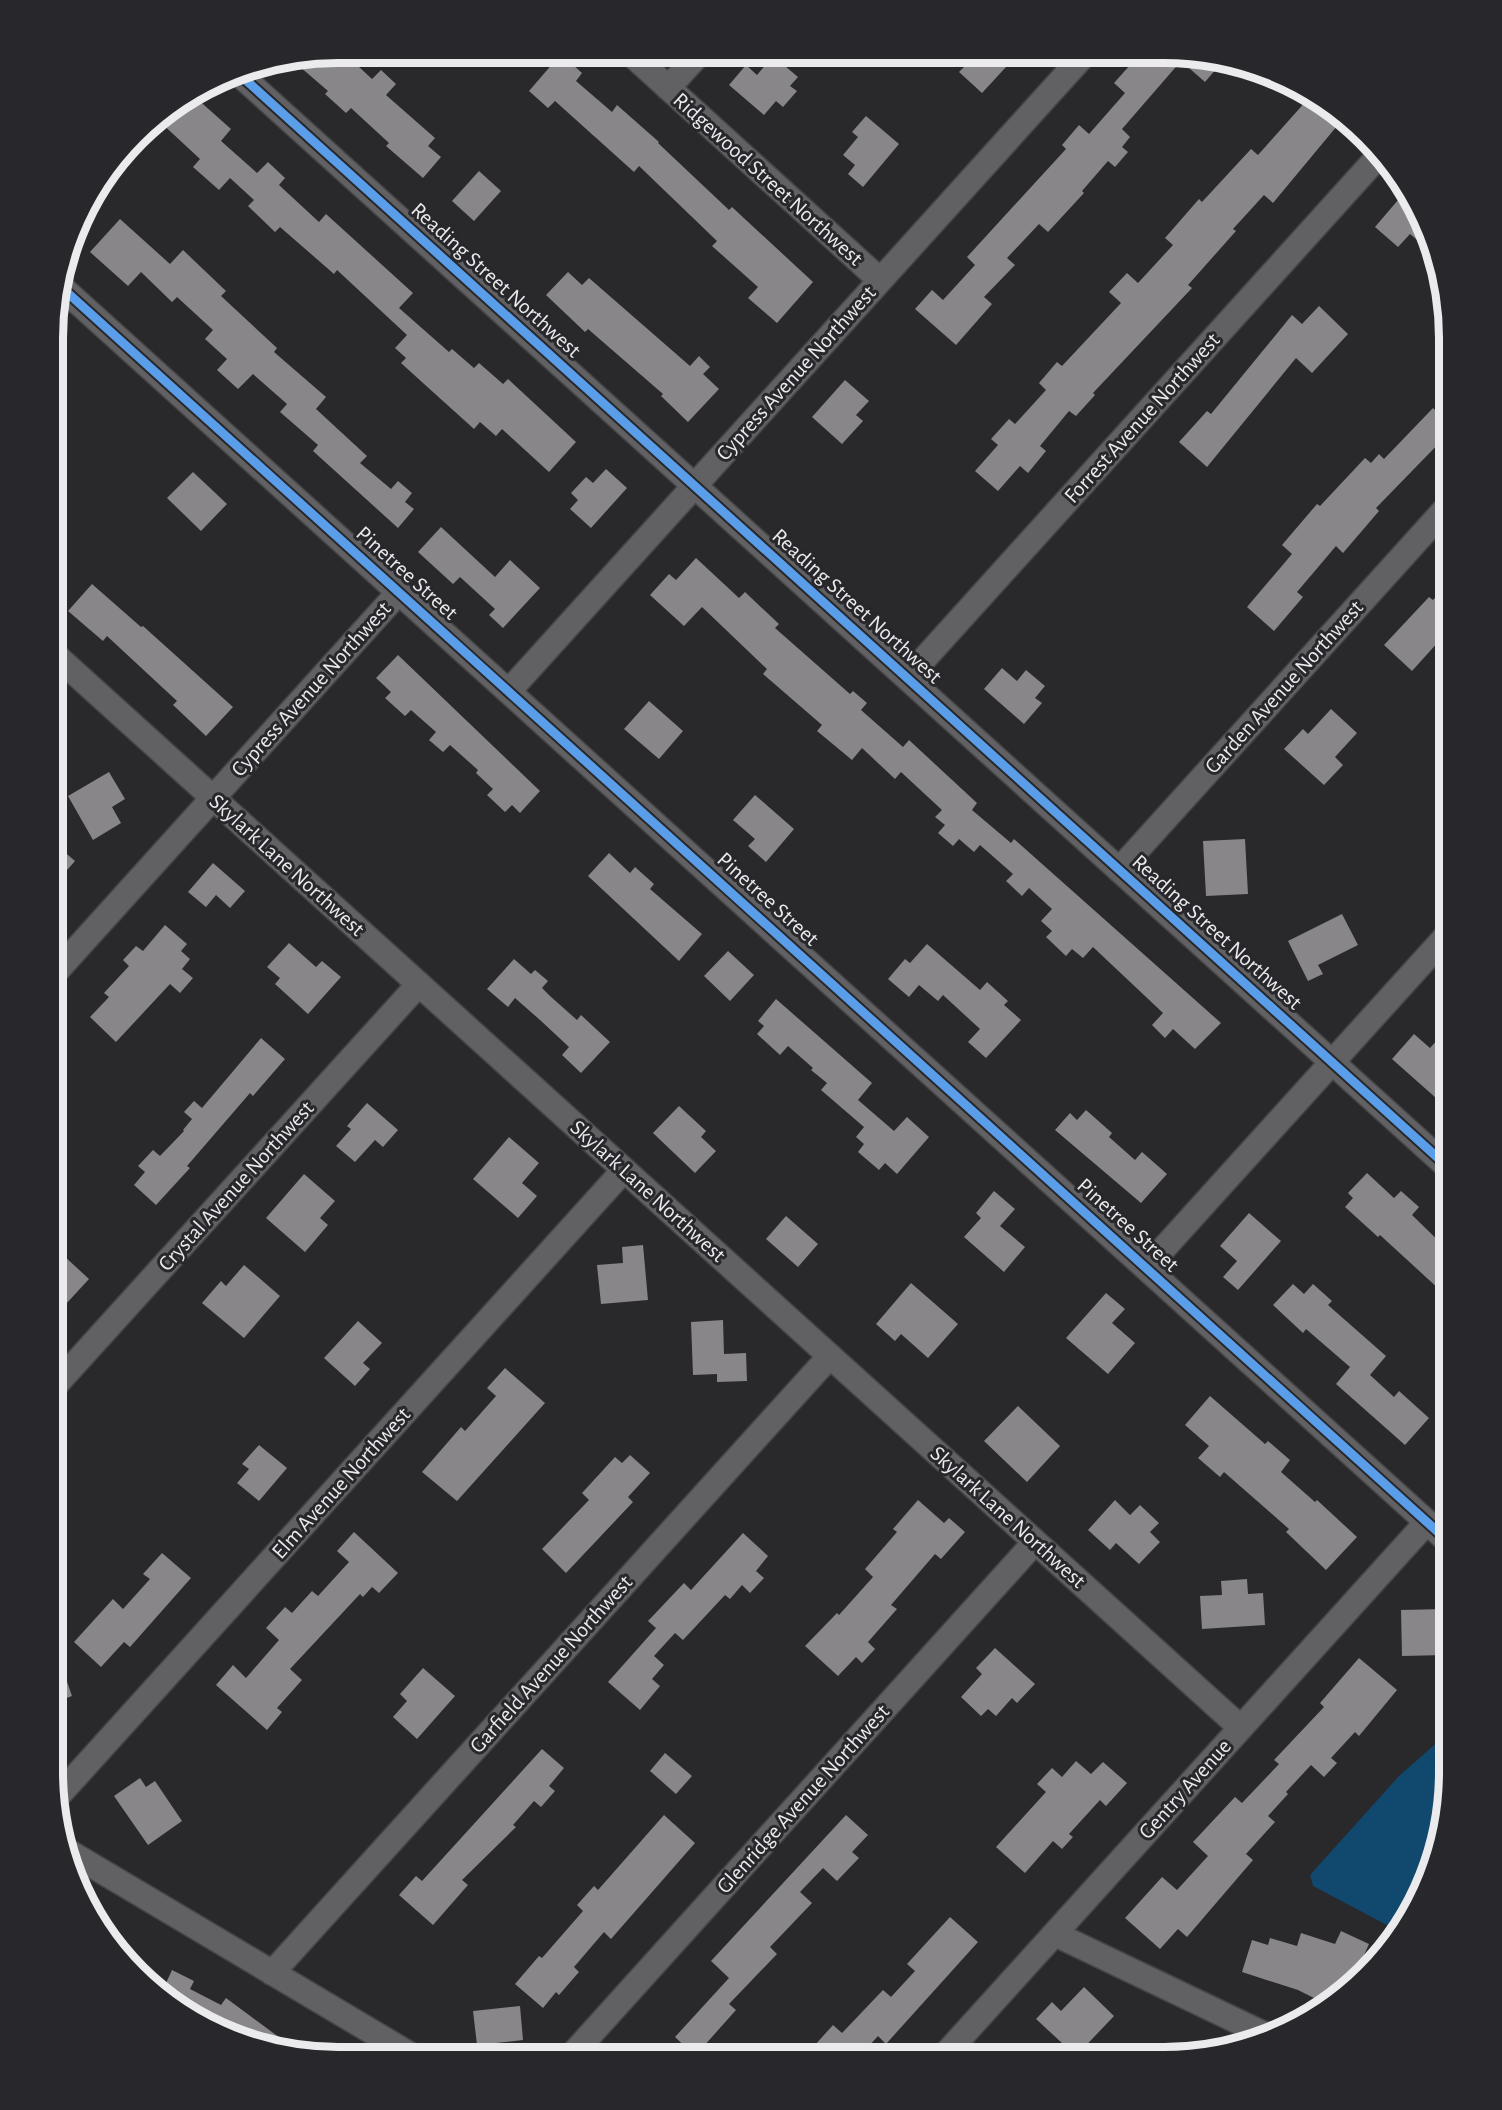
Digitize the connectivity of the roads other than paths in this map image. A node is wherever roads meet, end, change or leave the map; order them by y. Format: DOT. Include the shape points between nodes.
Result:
graph roads {
  1 [pos="641,63"];
  2 [pos="691,63"];
  3 [pos="1077,63"];
  4 [pos="245,80"];
  5 [pos="668,88"];
  6 [pos="1374,161"];
  7 [pos="880,280"];
  8 [pos="67,292"];
  9 [pos="694,486"];
  10 [pos="1439,516"];
  11 [pos="399,592"];
  12 [pos="63,662"];
  13 [pos="907,678"];
  14 [pos="508,691"];
  15 [pos="213,798"];
  16 [pos="1119,870"];
  17 [pos="1439,944"];
  18 [pos="63,964"];
  19 [pos="419,984"];
  20 [pos="1332,1062"];
  21 [pos="1439,1159"];
  22 [pos="624,1170"];
  23 [pos="1146,1268"];
  24 [pos="830,1356"];
  25 [pos="63,1377"];
  26 [pos="1427,1522"];
  27 [pos="1439,1533"];
  28 [pos="1035,1542"];
  29 [pos="1241,1728"];
  30 [pos="64,1789"];
  31 [pos="77,1858"];
  32 [pos="1055,1934"];
  33 [pos="272,1973"];
  34 [pos="1257,2030"];
  35 [pos="397,2047"];
  36 [pos="579,2047"];
  37 [pos="953,2047"];
  1 -- 5 [label="street, Ridgewood Street Northwest"];
  2 -- 5 [label="street"];
  3 -- 7 [label="street, Cypress Avenue Northwest"];
  4 -- 9 [label="street, Reading Street Northwest"];
  5 -- 7 [label="street, Ridgewood Street Northwest"];
  6 -- 13 [label="street, Forrest Avenue Northwest"];
  7 -- 9 [label="street, Cypress Avenue Northwest"];
  8 -- 11 [label="street, Pinetree Street"];
  9 -- 13 [label="street, Reading Street Northwest"];
  9 -- 14 [label="street, Cypress Avenue Northwest"];
  10 -- 16 [label="street, Garden Avenue Northwest"];
  11 -- 14 [label="street, Pinetree Street"];
  11 -- 15 [label="street, Cypress Avenue Northwest"];
  12 -- 15 [label="street, Skylark Lane Northwest"];
  13 -- 16 [label="street, Reading Street Northwest"];
  14 -- 23 [label="street, Pinetree Street"];
  15 -- 18 [label="street, Cypress Avenue Northwest"];
  15 -- 19 [label="street, Skylark Lane Northwest"];
  16 -- 20 [label="street, Reading Street Northwest"];
  17 -- 20 [label="street"];
  19 -- 22 [label="street, Skylark Lane Northwest"];
  19 -- 25 [label="street, Crystal Avenue Northwest"];
  20 -- 21 [label="street, Reading Street Northwest"];
  20 -- 23 [label="street"];
  22 -- 24 [label="street, Skylark Lane Northwest"];
  22 -- 30 [label="street, Elm Avenue Northwest"];
  23 -- 26 [label="street, Pinetree Street"];
  24 -- 28 [label="street, Skylark Lane Northwest"];
  24 -- 33 [label="street, Garfield Avenue Northwest"];
  26 -- 27 [label="street, Pinetree Street"];
  26 -- 29 [label="street, Gentry Avenue"];
  28 -- 29 [label="street, Skylark Lane Northwest"];
  28 -- 36 [label="street, Glenridge Avenue Northwest"];
  29 -- 32 [label="street, Gentry Avenue"];
  31 -- 33 [label="street"];
  32 -- 34 [label="street"];
  32 -- 37 [label="street, Gentry Avenue"];
  33 -- 35 [label="street"];
}
